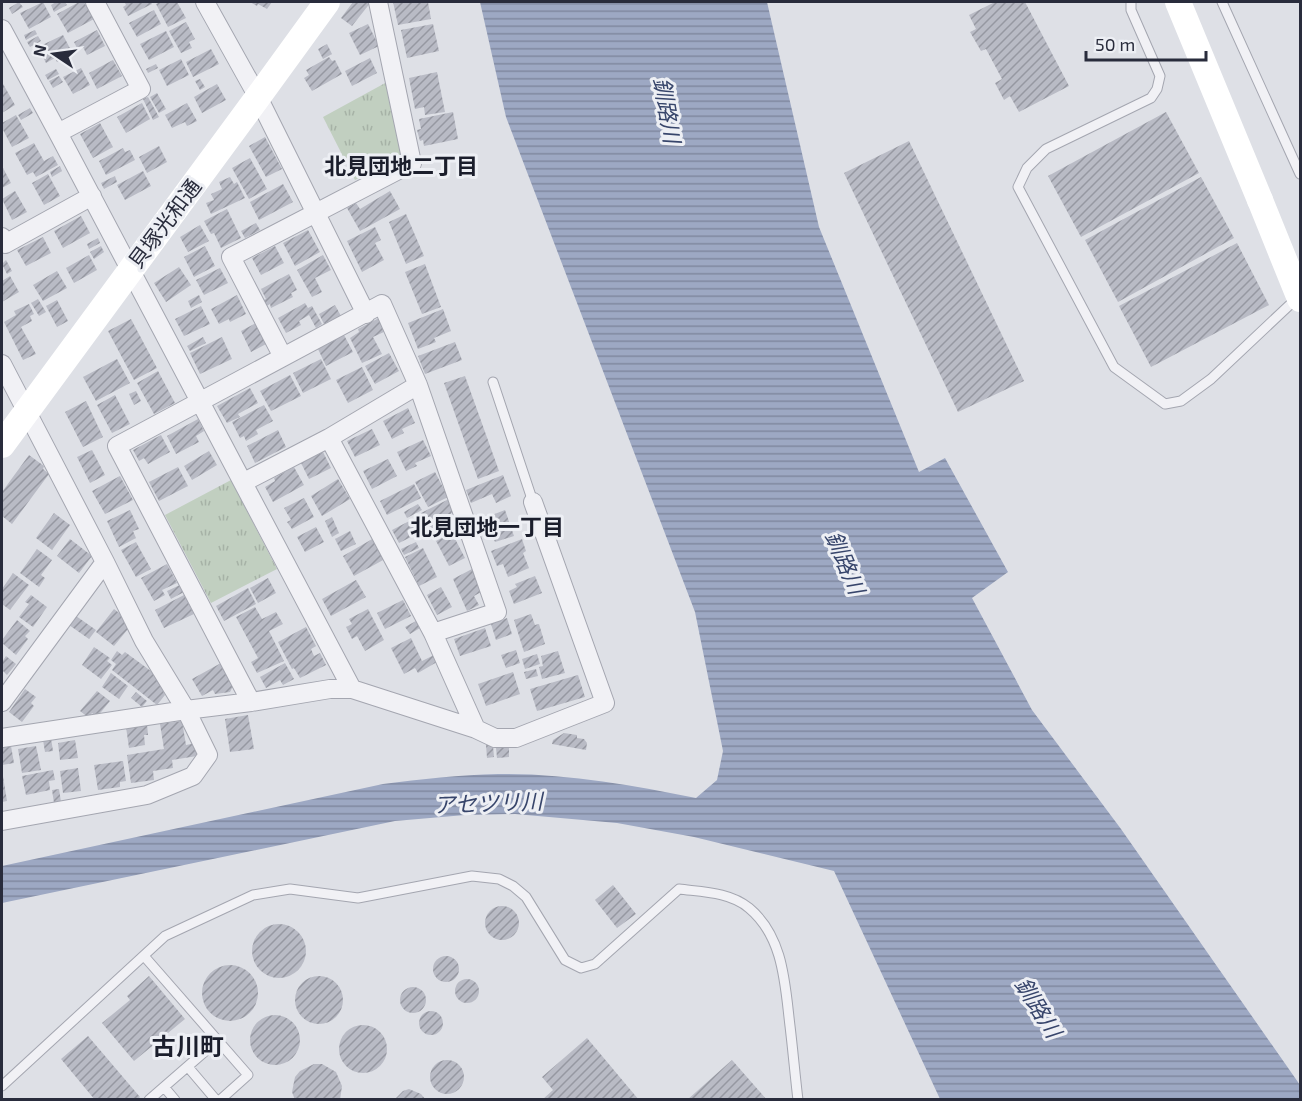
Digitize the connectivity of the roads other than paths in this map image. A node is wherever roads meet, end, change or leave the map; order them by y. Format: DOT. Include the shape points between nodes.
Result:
graph roads {
  1 [pos="95,2"];
  2 [pos="205,2"];
  3 [pos="327,2"];
  4 [pos="378,2"];
  5 [pos="1131,2"];
  6 [pos="1178,2"];
  7 [pos="1222,2"];
  8 [pos="2,29"];
  9 [pos="258,97"];
  10 [pos="58,132"];
  11 [pos="1300,174"];
  12 [pos="92,196"];
  13 [pos="316,212"];
  14 [pos="2,237"];
  15 [pos="130,268"];
  16 [pos="1300,294"];
  17 [pos="1300,299"];
  18 [pos="366,314"];
  19 [pos="283,357"];
  20 [pos="2,364"];
  21 [pos="493,382"];
  22 [pos="418,386"];
  23 [pos="201,401"];
  24 [pos="27,411"];
  25 [pos="329,438"];
  26 [pos="2,445"];
  27 [pos="244,482"];
  28 [pos="534,502"];
  29 [pos="105,562"];
  30 [pos="433,633"];
  31 [pos="352,689"];
  32 [pos="2,702"];
  33 [pos="251,702"];
  34 [pos="186,710"];
  35 [pos="476,729"];
  36 [pos="2,738"];
  37 [pos="2,821"];
  38 [pos="144,956"];
  39 [pos="218,1040"];
  40 [pos="188,1067"];
  41 [pos="2,1086"];
  42 [pos="164,1087"];
  43 [pos="149,1100"];
  44 [pos="175,1100"];
  45 [pos="218,1100"];
  46 [pos="798,1100"];
  1 -- 10 [label="street" via="141,89"];
  2 -- 9 [label="street"];
  3 -- 9 [label="street, 貝塚光和通"];
  4 -- 13 [label="street" via="412,163"];
  5 -- 16 [label="lane" via="1160,76 1151,98 1046,149 1027,168 1018,187 1114,367 1165,404 1181,401 1210,379"];
  6 -- 17 [label="street, bridge"];
  7 -- 11 [label="lane"];
  8 -- 10 [label="street"];
  9 -- 13 [label="street"];
  9 -- 15 [label="street, 貝塚光和通"];
  10 -- 12 [label="street"];
  12 -- 14 [label="street" via="5,244"];
  12 -- 15 [label="street"];
  13 -- 18 [label="street"];
  13 -- 19 [label="street" via="231,257"];
  15 -- 23 [label="street"];
  15 -- 24 [label="street, 貝塚光和通"];
  18 -- 19 [label="street"];
  18 -- 22 [label="street" via="381,304"];
  19 -- 23 [label="street"];
  20 -- 24 [label="street"];
  21 -- 28 [label="lane"];
  22 -- 25 [label="street"];
  22 -- 30 [label="street" via="497,612"];
  23 -- 27 [label="street"];
  23 -- 33 [label="street" via="117,446"];
  24 -- 26 [label="street, 貝塚光和通"];
  24 -- 29 [label="street"];
  25 -- 27 [label="street"];
  25 -- 30 [label="street"];
  27 -- 31 [label="street"];
  28 -- 35 [label="street" via="605,703 516,738 495,738"];
  29 -- 32 [label="street"];
  29 -- 34 [label="street" via="144,641"];
  30 -- 35 [label="street"];
  31 -- 33 [label="street"];
  31 -- 35 [label="street"];
  33 -- 34 [label="street"];
  34 -- 36 [label="street"];
  34 -- 37 [label="street" via="208,755 193,776 147,795"];
  38 -- 39 [label="lane"];
  38 -- 41 [label="lane"];
  38 -- 46 [label="lane" via="165,936 253,895 290,889 358,898 472,876 513,885 526,897 565,960 581,968 595,964 679,889 718,893 748,907 775,942 784,974"];
  39 -- 40 [label="lane"];
  39 -- 45 [label="lane" via="248,1075"];
  40 -- 42 [label="lane"];
  40 -- 45 [label="lane"];
  42 -- 43 [label="lane"];
  42 -- 44 [label="lane"];
}
